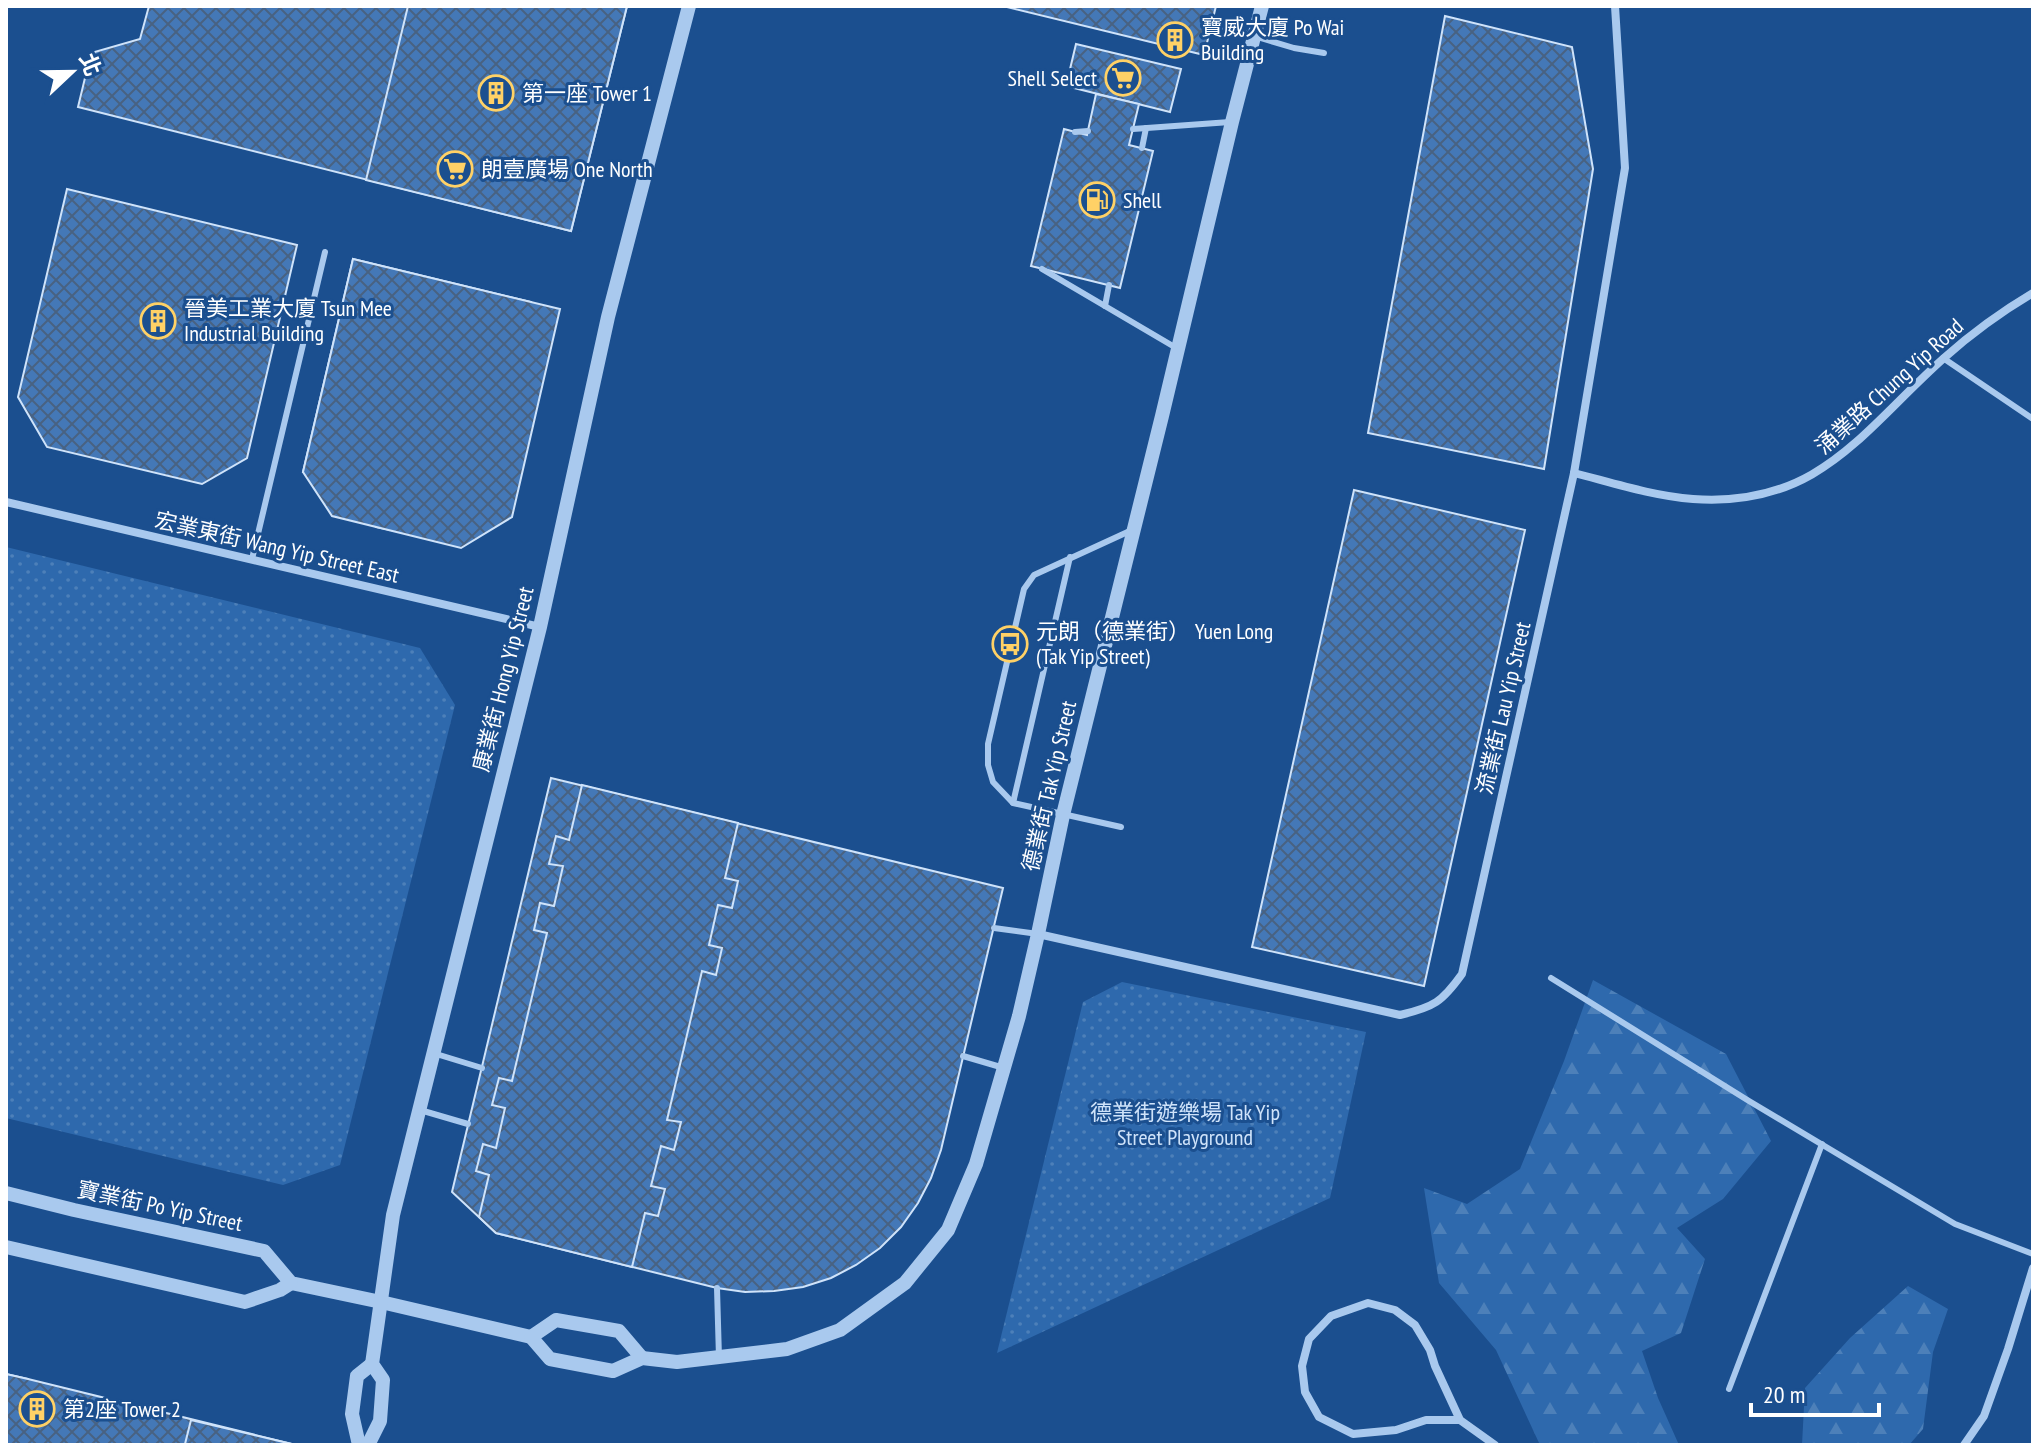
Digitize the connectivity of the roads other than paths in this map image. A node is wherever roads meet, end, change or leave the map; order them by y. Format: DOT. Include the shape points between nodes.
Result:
graph roads {
  1 [pos="689,6"];
  2 [pos="1262,6"];
  3 [pos="1615,6"];
  4 [pos="1211,25"];
  5 [pos="1255,37"];
  6 [pos="1324,53"];
  7 [pos="1232,122"];
  8 [pos="1146,128"];
  9 [pos="1133,129"];
  10 [pos="1088,131"];
  11 [pos="1075,132"];
  12 [pos="1142,148"];
  13 [pos="325,252"];
  14 [pos="1042,269"];
  15 [pos="1109,285"];
  16 [pos="2033,293"];
  17 [pos="1105,306"];
  18 [pos="1178,349"];
  19 [pos="1943,358"];
  20 [pos="2033,419"];
  21 [pos="1574,473"];
  22 [pos="6,502"];
  23 [pos="1132,530"];
  24 [pos="1070,557"];
  25 [pos="252,559"];
  26 [pos="540,627"];
  27 [pos="1013,803"];
  28 [pos="1063,815"];
  29 [pos="1121,827"];
  30 [pos="994,928"];
  31 [pos="1038,934"];
  32 [pos="1551,978"];
  33 [pos="433,1053"];
  34 [pos="963,1056"];
  35 [pos="482,1068"];
  36 [pos="1004,1068"];
  37 [pos="420,1110"];
  38 [pos="468,1124"];
  39 [pos="1822,1144"];
  40 [pos="6,1193"];
  41 [pos="6,1247"];
  42 [pos="2033,1254"];
  43 [pos="2033,1268"];
  44 [pos="291,1283"];
  45 [pos="717,1288"];
  46 [pos="381,1302"];
  47 [pos="531,1337"];
  48 [pos="642,1358"];
  49 [pos="719,1358"];
  50 [pos="372,1364"];
  51 [pos="1729,1389"];
  52 [pos="1460,1420"];
  53 [pos="359,1445"];
  54 [pos="368,1445"];
  55 [pos="1495,1445"];
  56 [pos="1964,1445"];
  1 -- 26 [label="street, 康業街 Hong Yip Street" via="608,317"];
  2 -- 5 [label="street, 德業街 Tak Yip Street"];
  3 -- 21 [label="street, 流業街 Lau Yip Street" via="1625,168"];
  4 -- 5 [label="lane"];
  5 -- 6 [label="lane"];
  5 -- 7 [label="street, 德業街 Tak Yip Street"];
  7 -- 8 [label="lane"];
  7 -- 18 [label="street, 德業街 Tak Yip Street"];
  8 -- 9 [label="lane"];
  8 -- 12 [label="lane"];
  10 -- 11 [label="lane"];
  13 -- 25 [label="lane"];
  14 -- 17 [label="lane"];
  15 -- 17 [label="lane"];
  16 -- 19 [label="street, 涌業路 Chung Yip Road"];
  17 -- 18 [label="lane"];
  18 -- 23 [label="street, 德業街 Tak Yip Street"];
  19 -- 20 [label="lane"];
  19 -- 21 [label="street, 涌業路 Chung Yip Road" via="1848,451 1769,493 1691,499"];
  21 -- 31 [label="street, 流業街 Lau Yip Street" via="1462,974 1447,995 1400,1015"];
  22 -- 25 [label="street, 宏業東街 Wang Yip Street East"];
  23 -- 24 [label="lane"];
  23 -- 28 [label="street, 德業街 Tak Yip Street"];
  24 -- 27 [label="lane"];
  24 -- 27 [label="lane" via="1034,575 1016,619 988,744 993,782"];
  25 -- 26 [label="street, 宏業東街 Wang Yip Street East"];
  26 -- 33 [label="street, 康業街 Hong Yip Street"];
  27 -- 28 [label="lane"];
  28 -- 29 [label="lane"];
  28 -- 31 [label="street, 德業街 Tak Yip Street"];
  30 -- 31 [label="lane"];
  31 -- 36 [label="street, 德業街 Tak Yip Street"];
  32 -- 39 [label="lane"];
  33 -- 35 [label="lane"];
  33 -- 37 [label="street, 康業街 Hong Yip Street"];
  34 -- 36 [label="lane"];
  36 -- 49 [label="street, 德業街 Tak Yip Street" via="976,1164 948,1230 905,1283 840,1330 787,1349"];
  37 -- 38 [label="lane"];
  37 -- 46 [label="street, 康業街 Hong Yip Street" via="393,1215"];
  39 -- 42 [label="lane" via="1955,1224"];
  39 -- 51 [label="lane"];
  40 -- 44 [label="street, 寶業街 Po Yip Street" via="264,1251"];
  41 -- 44 [label="street" via="245,1302"];
  43 -- 56 [label="street" via="1984,1416"];
  44 -- 46 [label="street"];
  45 -- 49 [label="lane"];
  46 -- 47 [label="street, 德業街 Tak Yip Street"];
  46 -- 50 [label="street, 康業街 Hong Yip Street"];
  47 -- 48 [label="street, 德業街 Tak Yip Street" via="550,1359 613,1371"];
  47 -- 48 [label="street" via="556,1320 619,1331"];
  48 -- 49 [label="street, 德業街 Tak Yip Street"];
  50 -- 53 [label="street, 康業街 Hong Yip Street" via="357,1376 352,1414"];
  50 -- 54 [label="street, 康業街 Hong Yip Street" via="383,1380 380,1421"];
  52 -- 52 [label="street" via="1426,1420 1396,1430 1353,1434 1319,1417 1305,1392 1302,1366 1309,1339 1331,1316 1368,1303 1395,1310 1415,1325 1430,1350"];
  52 -- 55 [label="street"];
}
